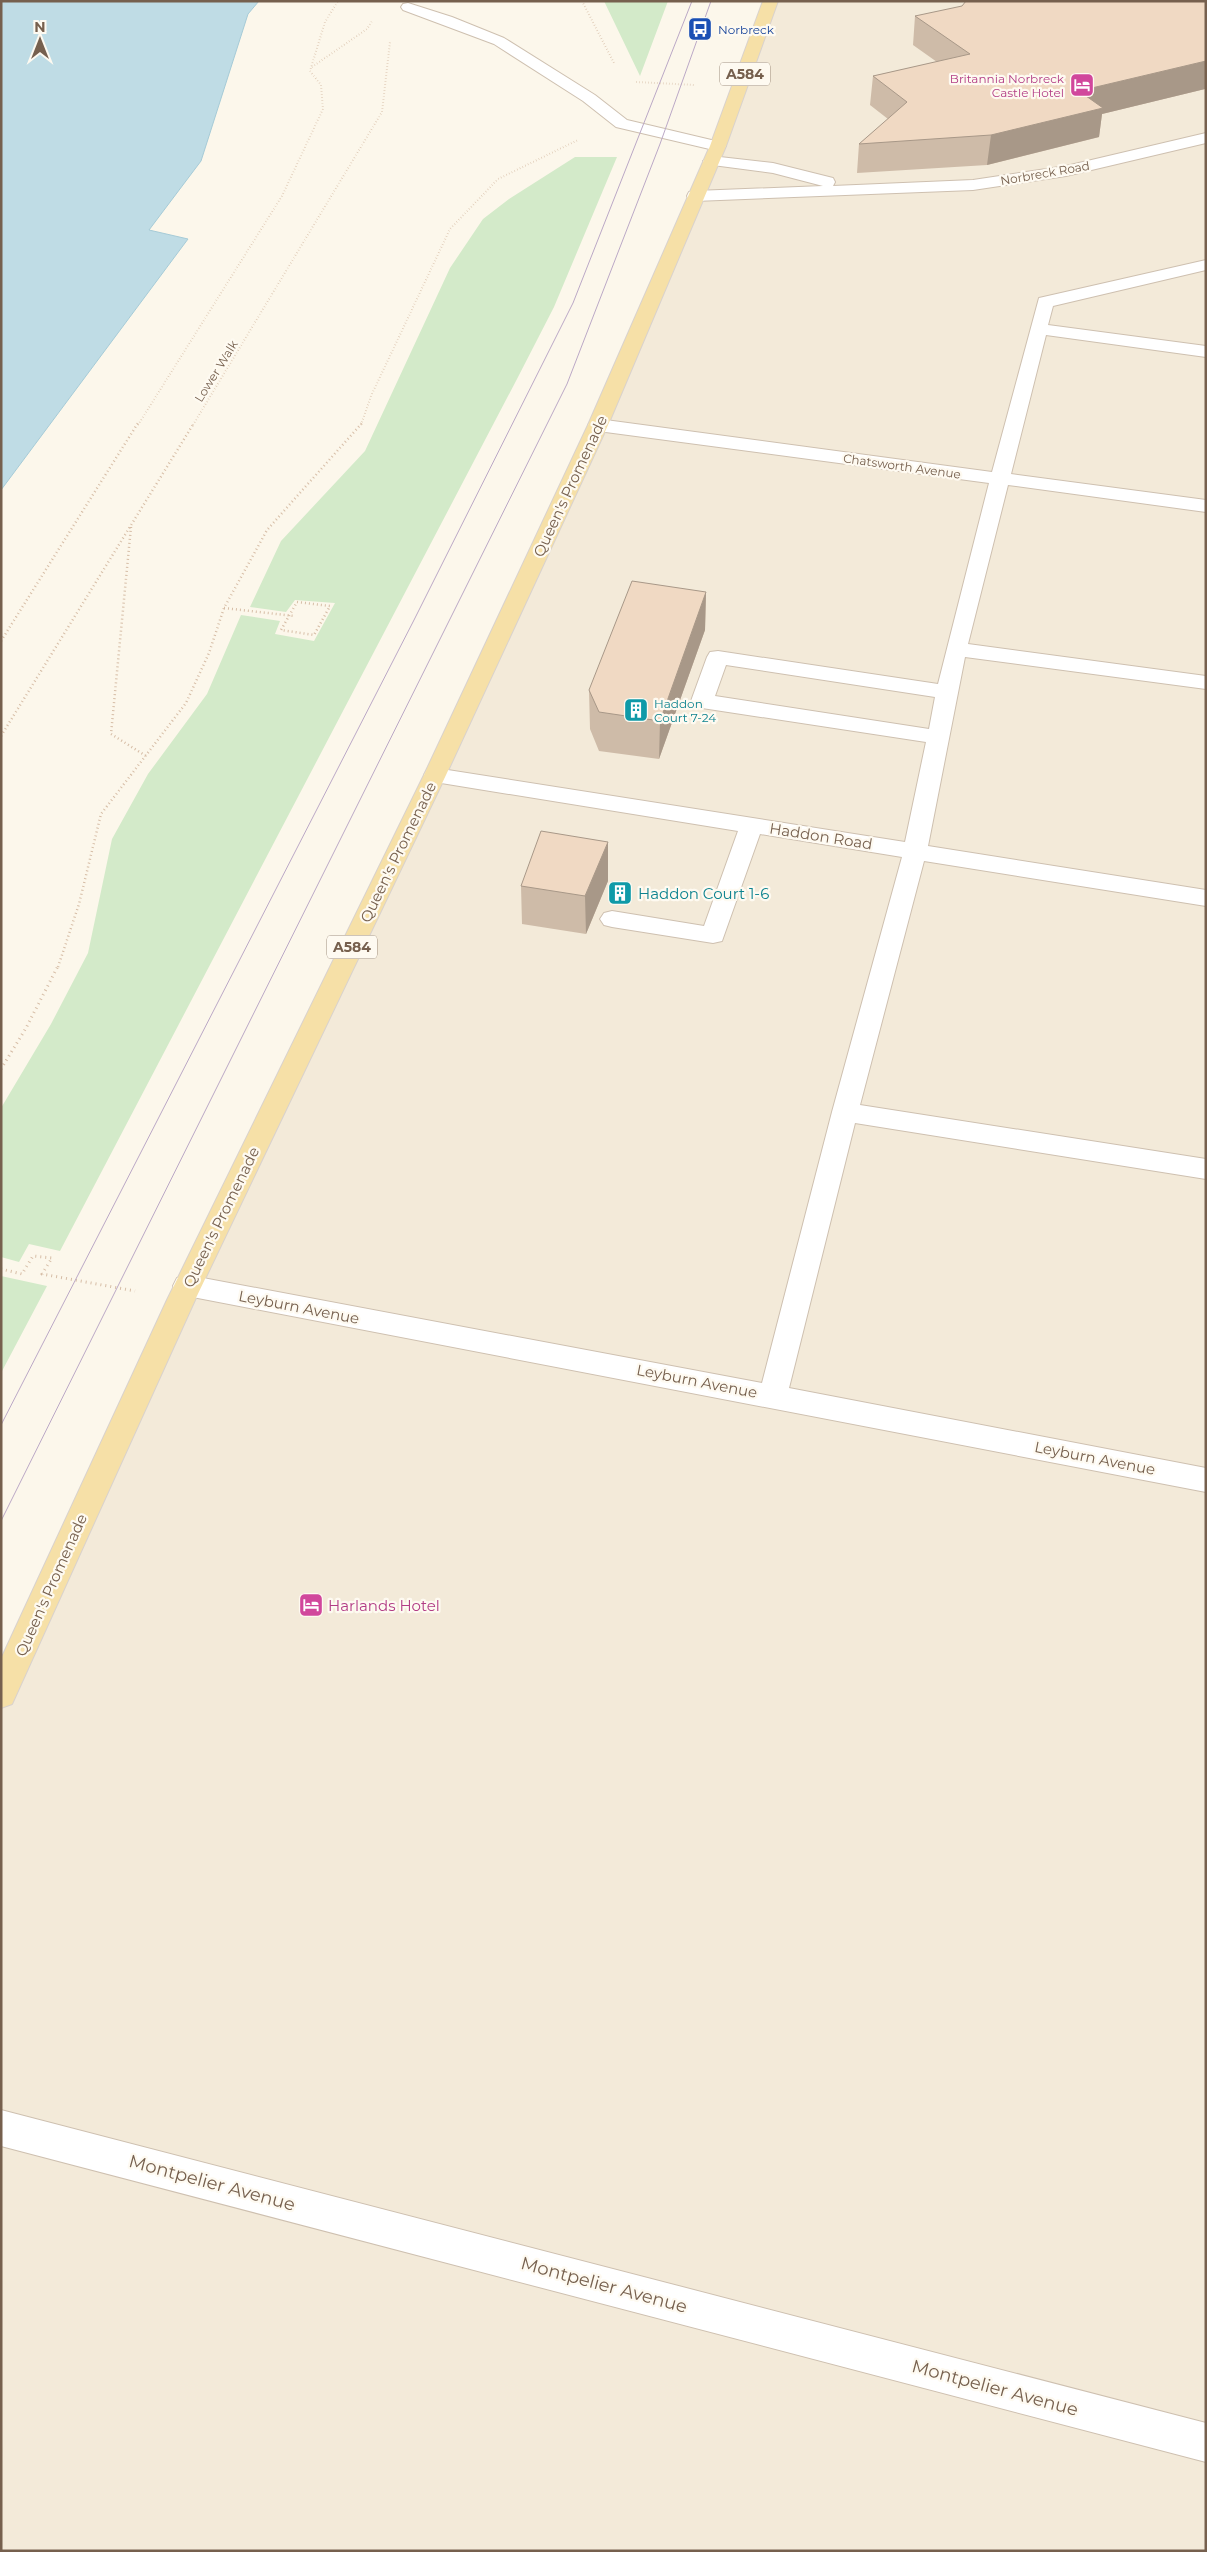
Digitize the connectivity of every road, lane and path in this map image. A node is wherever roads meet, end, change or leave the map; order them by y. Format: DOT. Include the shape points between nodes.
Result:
graph roads {
  1 [pos="338,1"];
  2 [pos="582,1"];
  3 [pos="772,1"];
  4 [pos="408,7"];
  5 [pos="372,21"];
  6 [pos="312,67"];
  7 [pos="623,81"];
  8 [pos="698,86"];
  9 [pos="622,124"];
  10 [pos="1206,138"];
  11 [pos="714,154"];
  12 [pos="883,189"];
  13 [pos="695,196"];
  14 [pos="1206,265"];
  15 [pos="1038,329"];
  16 [pos="1206,352"];
  17 [pos="598,425"];
  18 [pos="1001,479"];
  19 [pos="1206,506"];
  20 [pos="131,526"];
  21 [pos="224,608"];
  22 [pos="288,616"];
  23 [pos="294,616"];
  24 [pos="1,641"];
  25 [pos="956,649"];
  26 [pos="1206,683"];
  27 [pos="948,692"];
  28 [pos="1,736"];
  29 [pos="939,737"];
  30 [pos="146,756"];
  31 [pos="435,775"];
  32 [pos="752,825"];
  33 [pos="915,852"];
  34 [pos="1206,898"];
  35 [pos="612,919"];
  36 [pos="1,1069"];
  37 [pos="845,1112"];
  38 [pos="1206,1169"];
  39 [pos="1,1269"];
  40 [pos="184,1293"];
  41 [pos="773,1396"];
  42 [pos="1206,1480"];
  43 [pos="1,1694"];
  44 [pos="1,2128"];
  45 [pos="1206,2443"];
  1 -- 6 [label="path" via="325,22"];
  2 -- 7 [label="path"];
  3 -- 11 [label="main road, Queen's Promenade / A584"];
  4 -- 9 [label="street" via="500,41 589,98"];
  4 -- 20 [label="path, Lower Walk" via="390,42 382,112"];
  5 -- 6 [label="path" via="367,29"];
  6 -- 24 [label="path" via="310,71 322,85 322,109 282,196"];
  7 -- 8 [label="path"];
  7 -- 9 [label="path" via="634,107"];
  9 -- 11 [label="street, Norbreck Road"];
  9 -- 21 [label="path" via="594,131 498,179 450,229 371,396 362,423 267,530"];
  10 -- 12 [label="street, Norbreck Road" via="1066,171 935,189"];
  11 -- 12 [label="street, Norbreck Road" via="831,183"];
  11 -- 13 [label="main road, Queen's Promenade / A584"];
  12 -- 13 [label="street, Norbreck Road"];
  13 -- 17 [label="main road, Queen's Promenade / A584"];
  14 -- 15 [label="street" via="1045,302"];
  15 -- 16 [label="street"];
  15 -- 18 [label="street"];
  17 -- 18 [label="street, Chatsworth Avenue"];
  17 -- 31 [label="main road, Queen's Promenade / A584"];
  18 -- 19 [label="street, Chatsworth Avenue"];
  18 -- 25 [label="street"];
  20 -- 28 [label="path, Lower Walk"];
  20 -- 30 [label="path" via="111,734"];
  21 -- 22 [label="path"];
  21 -- 30 [label="path" via="209,653 186,703"];
  22 -- 22 [label="path" via="281,630 314,635 330,606 297,602"];
  22 -- 23 [label="path"];
  25 -- 26 [label="street"];
  25 -- 27 [label="street"];
  27 -- 29 [label="street"];
  27 -- 29 [label="street" via="718,657 702,701"];
  29 -- 33 [label="street"];
  30 -- 36 [label="path" via="101,814 62,959"];
  31 -- 32 [label="street, Haddon Road"];
  31 -- 40 [label="main road, Queen's Promenade / A584"];
  32 -- 33 [label="street, Haddon Road"];
  32 -- 35 [label="street" via="713,935"];
  33 -- 34 [label="street, Haddon Road"];
  33 -- 37 [label="street"];
  37 -- 38 [label="street"];
  37 -- 41 [label="street"];
  39 -- 40 [label="path" via="22,1274 33,1256 52,1258 42,1274 133,1291"];
  40 -- 41 [label="street, Leyburn Avenue"];
  40 -- 43 [label="main road, Queen's Promenade / A584"];
  41 -- 42 [label="street, Leyburn Avenue"];
  44 -- 45 [label="street, Montpelier Avenue"];
}
